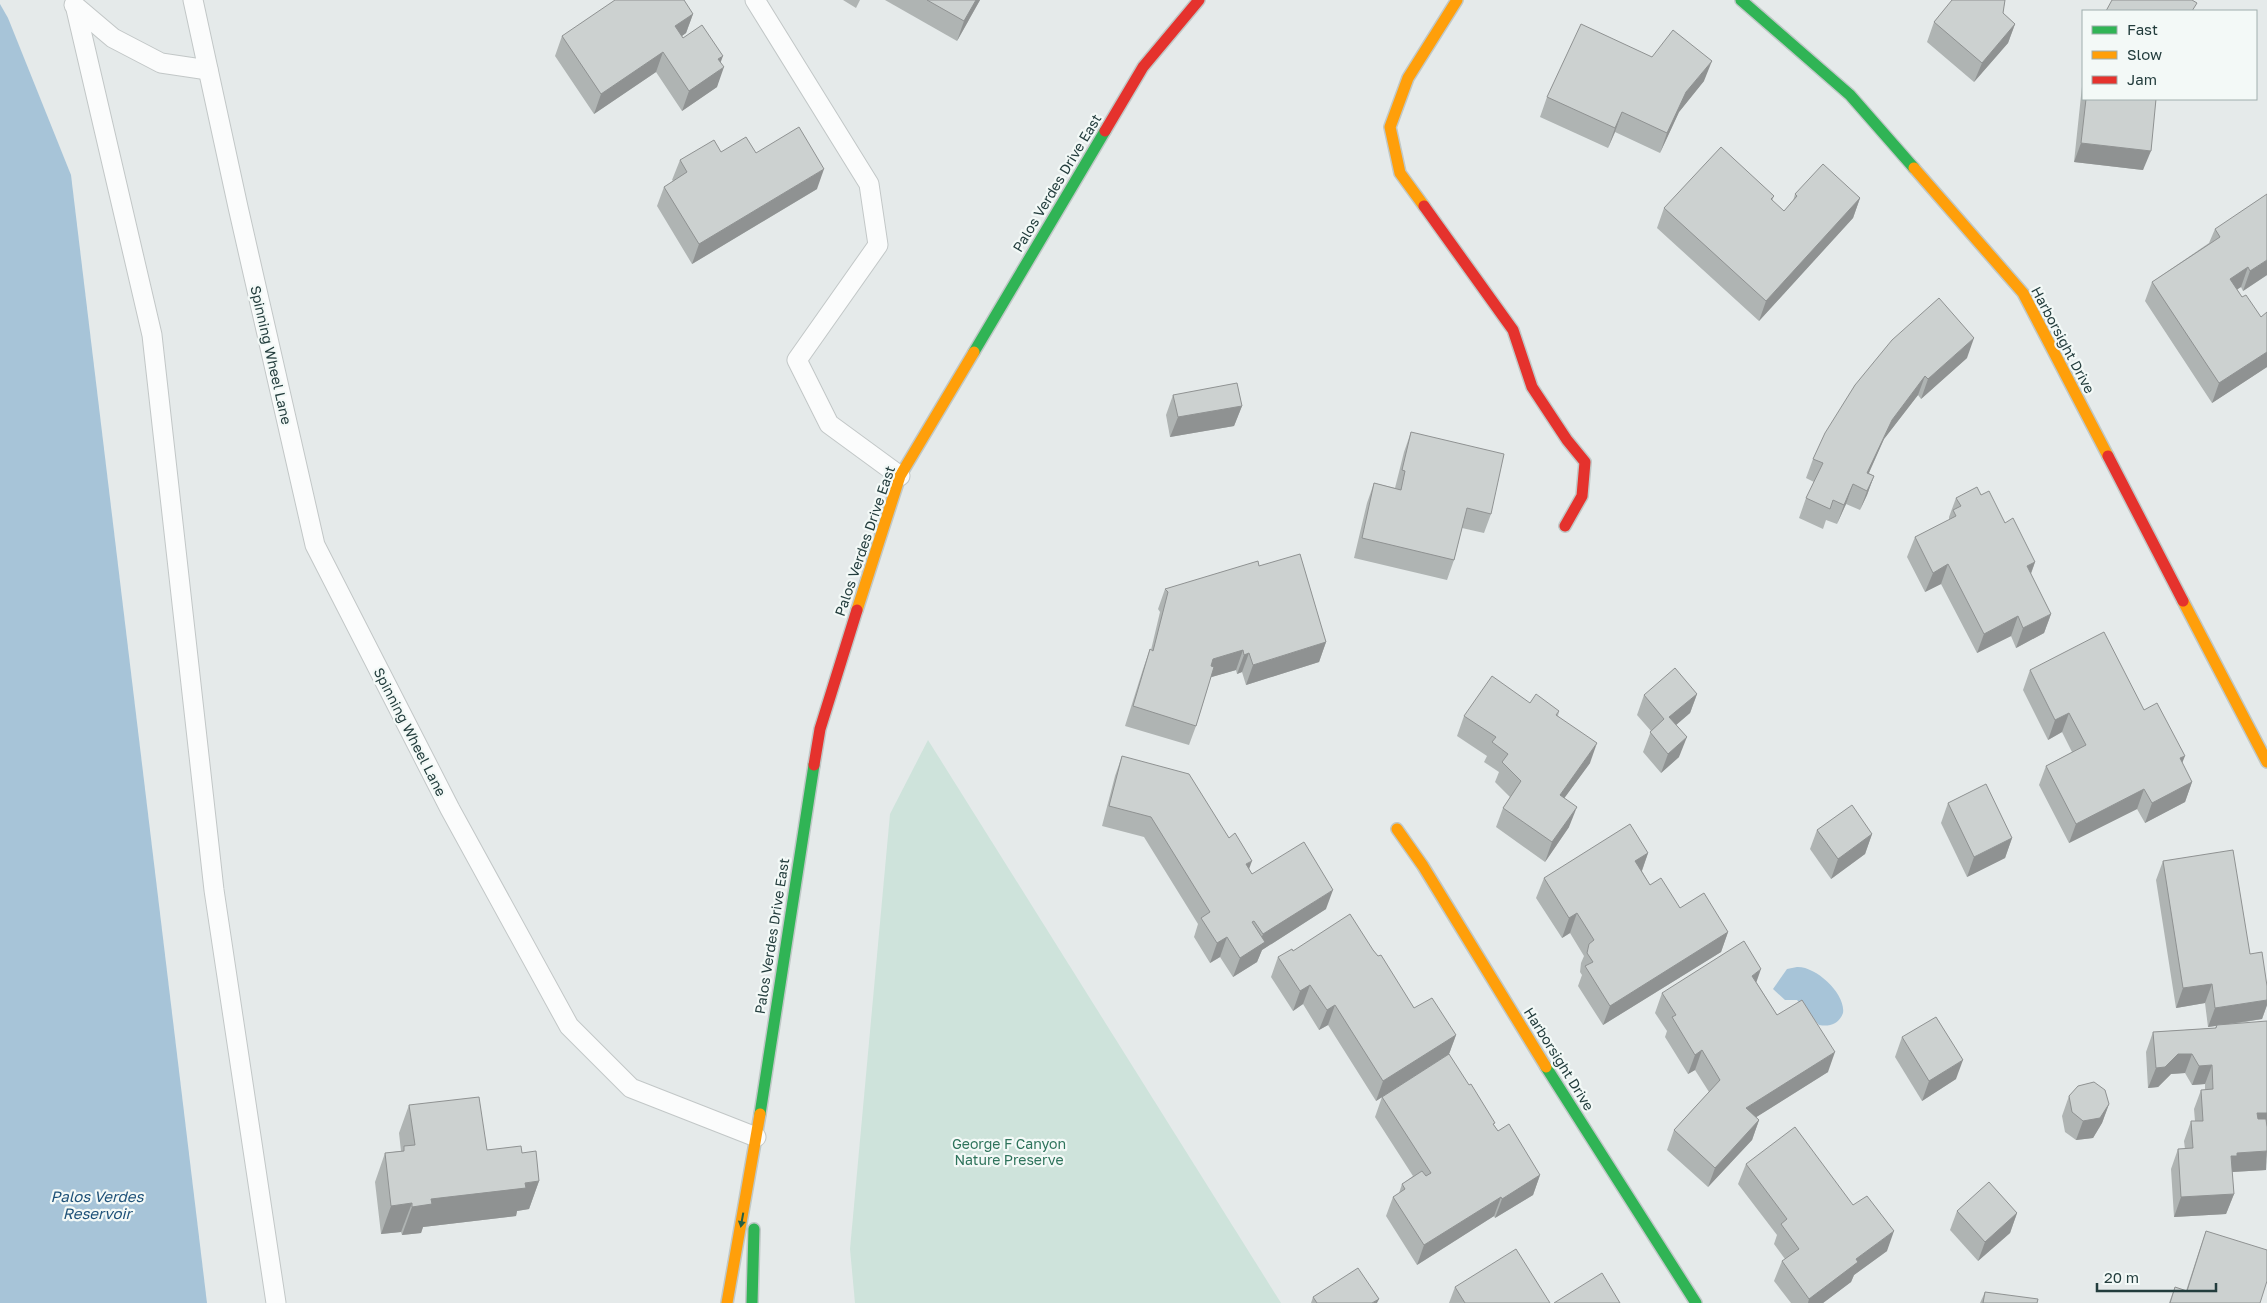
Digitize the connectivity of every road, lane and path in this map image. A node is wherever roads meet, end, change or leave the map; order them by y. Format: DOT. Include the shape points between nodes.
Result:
graph roads {
  1 [pos="193,0"];
  2 [pos="755,0"];
  3 [pos="1199,0"];
  4 [pos="1457,0"];
  5 [pos="1740,0"];
  6 [pos="73,4"];
  7 [pos="208,70"];
  8 [pos="900,476"];
  9 [pos="1566,526"];
  10 [pos="2267,762"];
  11 [pos="1397,829"];
  12 [pos="756,1137"];
  13 [pos="276,1303"];
  14 [pos="727,1303"];
  15 [pos="752,1303"];
  16 [pos="1696,1303"];
  1 -- 7 [label="lane, Spinning Wheel Lane"];
  2 -- 8 [label="lane" via="869,184 878,245 798,360 828,424"];
  3 -- 8 [label="street, Palos Verdes Drive East" via="1143,67"];
  4 -- 9 [label="street" via="1408,78 1390,127 1400,173 1513,330 1532,387 1585,462 1582,496"];
  5 -- 10 [label="street, Harborsight Drive" via="1850,95 2022,293"];
  6 -- 7 [label="lane" via="113,38 161,63"];
  6 -- 13 [label="lane" via="152,335 214,890"];
  7 -- 12 [label="lane, Spinning Wheel Lane" via="315,545 450,809 569,1026 631,1088"];
  8 -- 12 [label="street, Palos Verdes Drive East" via="820,729"];
  11 -- 16 [label="street, Harborsight Drive"];
  12 -- 14 [label="street, Palos Verdes Drive East, one-way"];
  12 -- 15 [label="street, Palos Verdes Drive East"];
}
